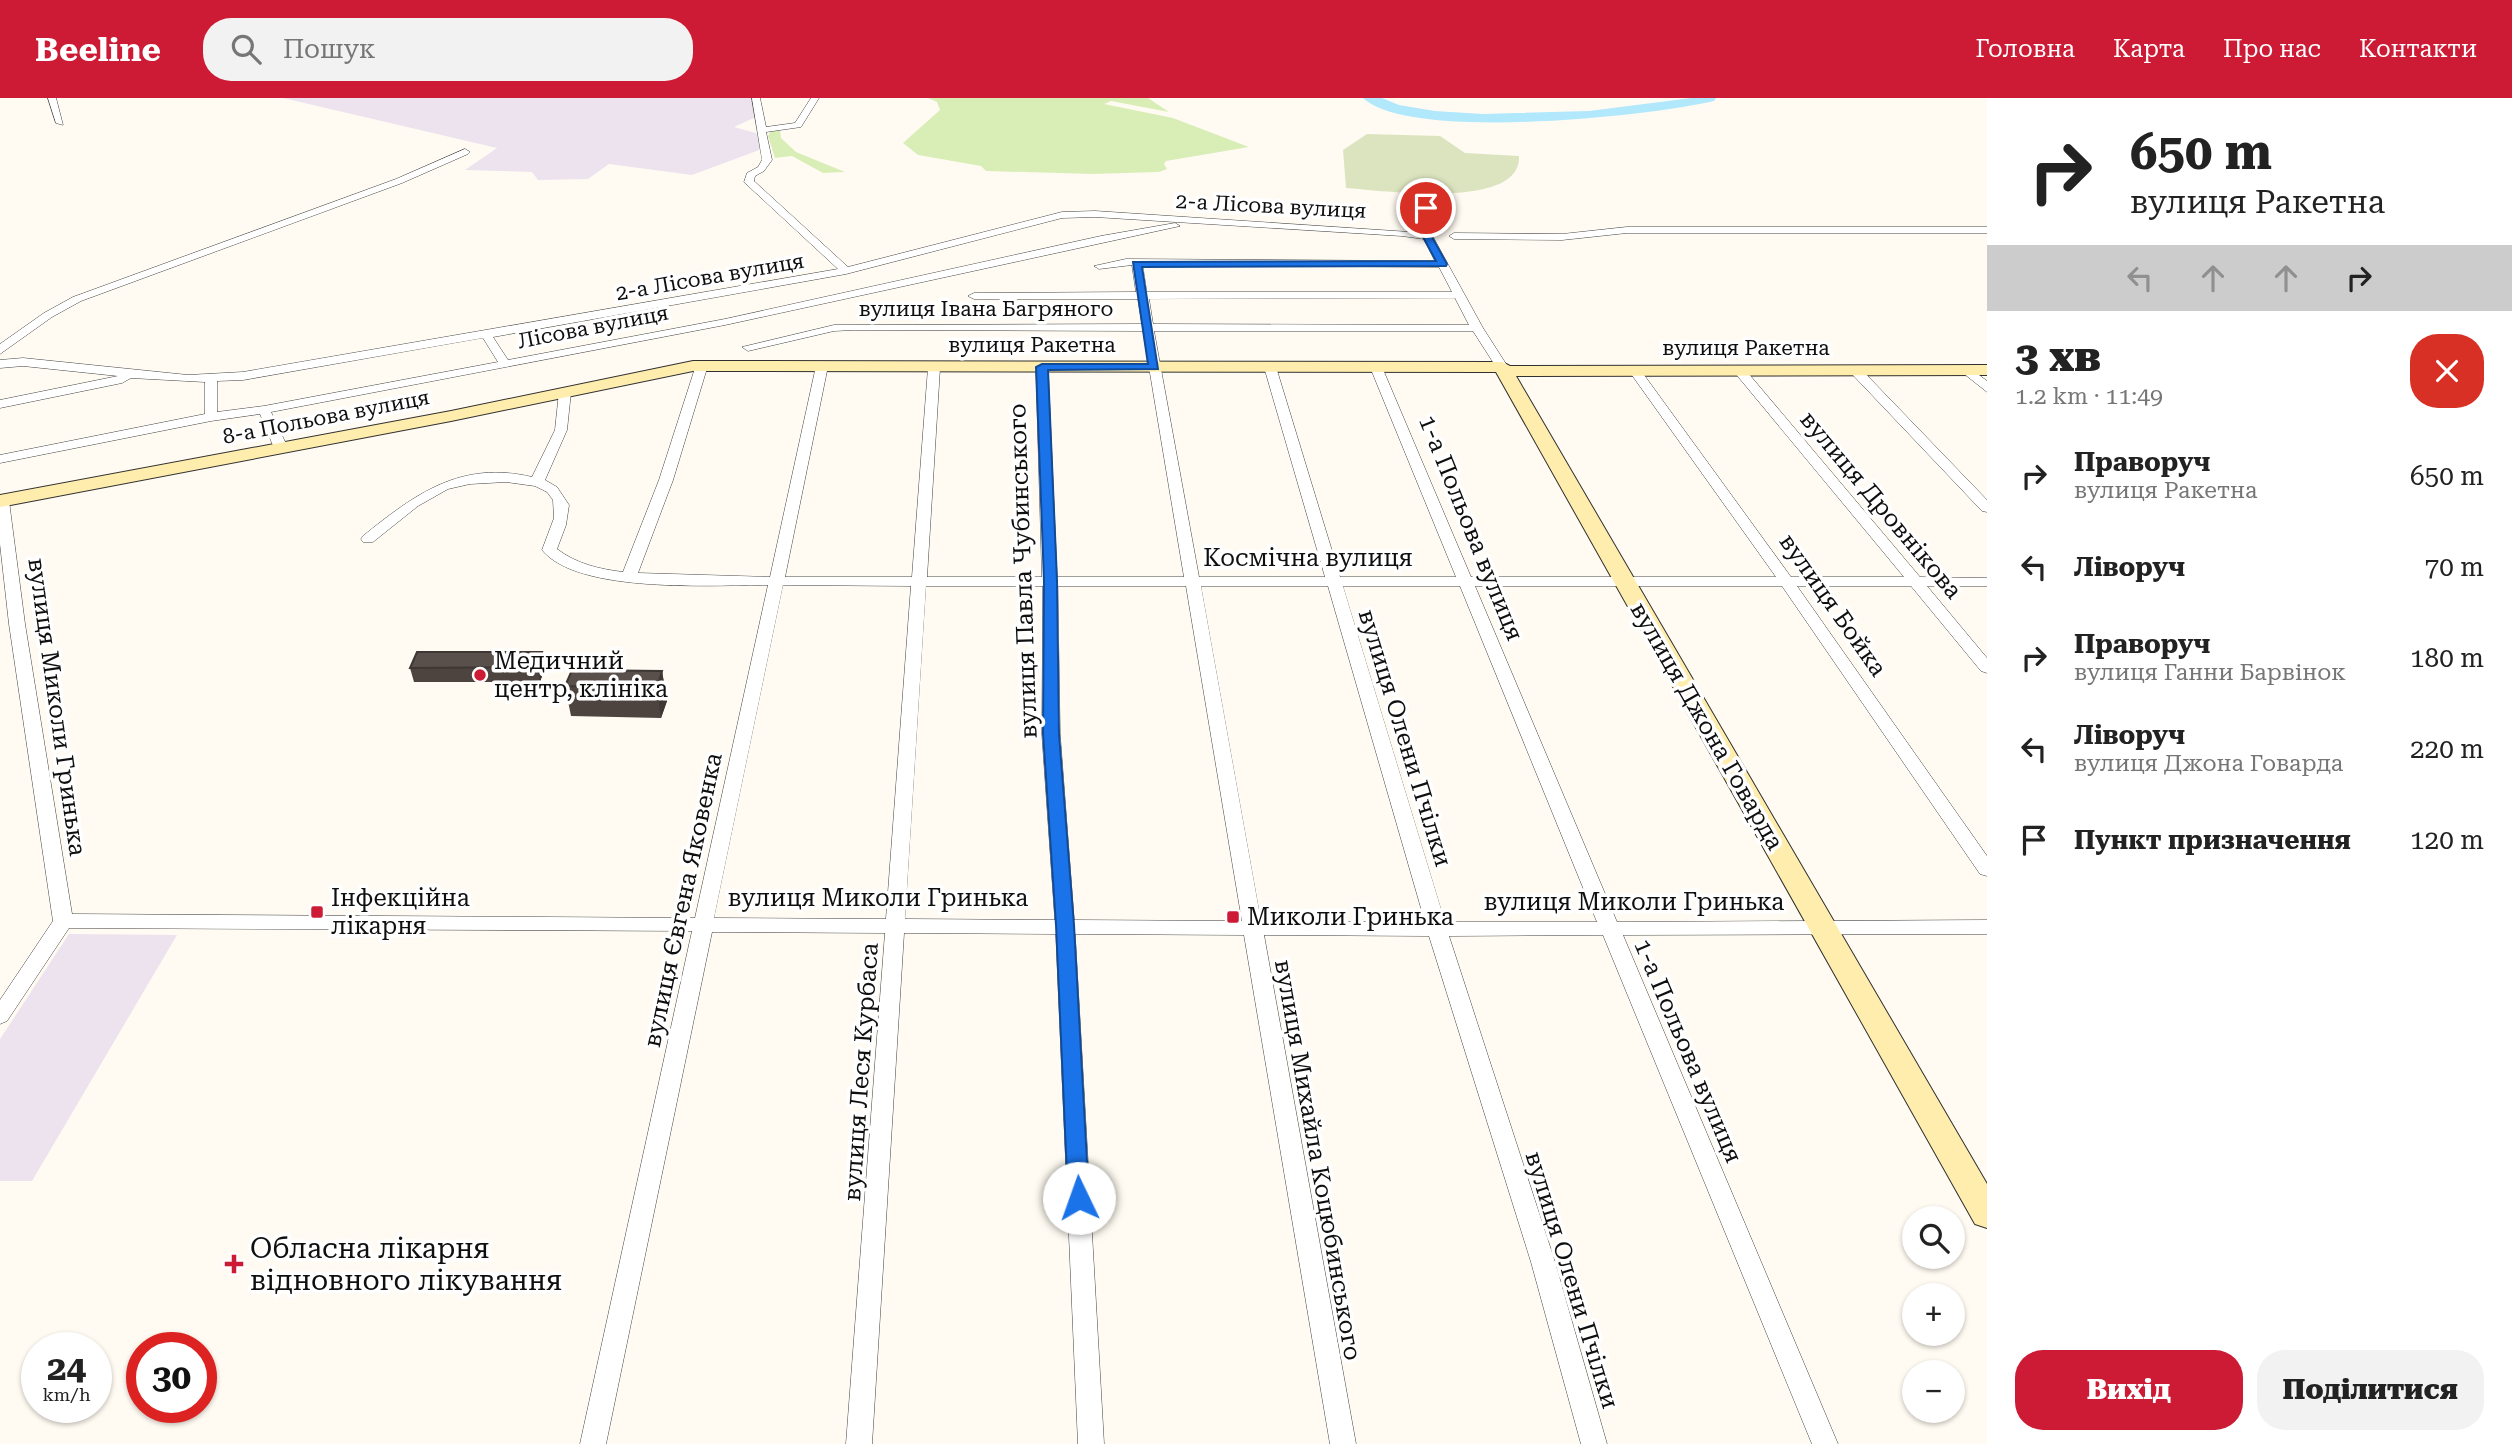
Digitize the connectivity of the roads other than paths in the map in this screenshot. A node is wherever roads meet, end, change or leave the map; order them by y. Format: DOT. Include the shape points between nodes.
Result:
graph roads {
  1 [pos="52,98"];
  2 [pos="756,98"];
  3 [pos="815,98"];
  4 [pos="60,123"];
  5 [pos="763,130"];
  6 [pos="465,152"];
  7 [pos="1418,202"];
  8 [pos="1191,221"];
  9 [pos="1987,230"];
  10 [pos="1454,236"];
  11 [pos="1427,237"];
  12 [pos="1137,264"];
  13 [pos="1442,264"];
  14 [pos="1098,266"];
  15 [pos="846,271"];
  16 [pos="818,278"];
  17 [pos="1142,294"];
  18 [pos="1461,295"];
  19 [pos="842,296"];
  20 [pos="974,296"];
  21 [pos="725,322"];
  22 [pos="1477,328"];
  23 [pos="1148,329"];
  24 [pos="486,334"];
  25 [pos="741,339"];
  26 [pos="0,350"];
  27 [pos="0,364"];
  28 [pos="505,364"];
  29 [pos="702,365"];
  30 [pos="744,365"];
  31 [pos="822,366"];
  32 [pos="1042,367"];
  33 [pos="1154,367"];
  34 [pos="1270,367"];
  35 [pos="1376,367"];
  36 [pos="934,368"];
  37 [pos="1504,369"];
  38 [pos="1635,370"];
  39 [pos="1740,370"];
  40 [pos="1855,370"];
  41 [pos="1967,370"];
  42 [pos="1987,370"];
  43 [pos="128,373"];
  44 [pos="211,379"];
  45 [pos="1987,388"];
  46 [pos="565,391"];
  47 [pos="0,404"];
  48 [pos="264,410"];
  49 [pos="211,417"];
  50 [pos="281,449"];
  51 [pos="0,459"];
  52 [pos="537,482"];
  53 [pos="1,501"];
  54 [pos="1987,508"];
  55 [pos="368,539"];
  56 [pos="629,577"];
  57 [pos="920,580"];
  58 [pos="778,581"];
  59 [pos="1050,581"];
  60 [pos="1192,581"];
  61 [pos="1464,581"];
  62 [pos="1332,582"];
  63 [pos="1623,582"];
  64 [pos="1987,582"];
  65 [pos="1916,583"];
  66 [pos="1788,584"];
  67 [pos="1987,668"];
  68 [pos="1987,870"];
  69 [pos="63,921"];
  70 [pos="705,923"];
  71 [pos="896,925"];
  72 [pos="1065,925"];
  73 [pos="1251,927"];
  74 [pos="1607,927"];
  75 [pos="1987,927"];
  76 [pos="1824,928"];
  77 [pos="1437,929"];
  78 [pos="0,1016"];
  79 [pos="1987,1214"];
  80 [pos="593,1444"];
  81 [pos="859,1444"];
  82 [pos="1091,1444"];
  83 [pos="1343,1444"];
  84 [pos="1594,1444"];
  85 [pos="1825,1444"];
  1 -- 4 [label="street"];
  2 -- 5 [label="street"];
  3 -- 5 [label="street" via="798,125"];
  5 -- 15 [label="street" via="767,160 750,175 749,182"];
  6 -- 26 [label="street" via="399,181 77,299"];
  7 -- 11 [label="street" via="1426,208"];
  8 -- 11 [label="street, 2-а Лісова вулиця"];
  8 -- 15 [label="street, 2-а Лісова вулиця" via="1062,215"];
  8 -- 19 [label="street, Лісова вулиця"];
  9 -- 10 [label="street" via="1627,230 1562,237"];
  11 -- 13 [label="street, вулиця Джона Говарда"];
  12 -- 13 [label="street"];
  12 -- 14 [label="street"];
  12 -- 17 [label="street, вулиця Михайла Коцюбинського"];
  13 -- 18 [label="street, вулиця Джона Говарда"];
  15 -- 16 [label="street, 2-а Лісова вулиця"];
  16 -- 19 [label="street"];
  16 -- 24 [label="street, 2-а Лісова вулиця"];
  17 -- 18 [label="street"];
  17 -- 20 [label="street"];
  17 -- 23 [label="street, вулиця Михайла Коцюбинського"];
  18 -- 22 [label="street, вулиця Джона Говарда"];
  19 -- 21 [label="street, Лісова вулиця"];
  21 -- 25 [label="street"];
  21 -- 28 [label="street, Лісова вулиця"];
  22 -- 23 [label="street, вулиця Івана Багряного"];
  22 -- 37 [label="street, вулиця Джона Говарда"];
  23 -- 25 [label="street, вулиця Івана Багряного" via="842,327"];
  23 -- 33 [label="street, вулиця Михайла Коцюбинського"];
  24 -- 28 [label="street"];
  24 -- 44 [label="street, 2-а Лісова вулиця"];
  25 -- 30 [label="street"];
  27 -- 43 [label="street" via="23,362"];
  28 -- 48 [label="street, Лісова вулиця"];
  29 -- 30 [label="street, вулиця Ракетна"];
  29 -- 46 [label="street, вулиця Ракетна"];
  29 -- 56 [label="street"];
  30 -- 31 [label="street, вулиця Ракетна"];
  31 -- 36 [label="street, вулиця Ракетна"];
  31 -- 58 [label="street, вулиця Євгена Яковенка"];
  32 -- 33 [label="street, вулиця Ракетна"];
  32 -- 36 [label="street, вулиця Ракетна"];
  32 -- 59 [label="street, вулиця Павла Чубинського"];
  33 -- 34 [label="street, вулиця Ракетна"];
  33 -- 60 [label="street, вулиця Михайла Коцюбинського"];
  34 -- 35 [label="street, вулиця Ракетна"];
  34 -- 62 [label="street, вулиця Олени Пчілки"];
  35 -- 37 [label="street, вулиця Ракетна"];
  35 -- 61 [label="street, 1-а Польова вулиця"];
  36 -- 57 [label="street, вулиця Леся Курбаса"];
  37 -- 38 [label="street, вулиця Ракетна"];
  37 -- 63 [label="street, вулиця Джона Говарда"];
  38 -- 39 [label="street, вулиця Ракетна"];
  38 -- 66 [label="street, вулиця Бойка"];
  39 -- 40 [label="street, вулиця Ракетна"];
  39 -- 65 [label="street, вулиця Дровнікова"];
  40 -- 41 [label="street, вулиця Ракетна"];
  40 -- 54 [label="street"];
  41 -- 42 [label="street, вулиця Ракетна"];
  41 -- 45 [label="street"];
  43 -- 44 [label="street, 2-а Лісова вулиця"];
  43 -- 47 [label="street, 2-а Лісова вулиця" via="122,379"];
  44 -- 49 [label="street"];
  46 -- 50 [label="street, 8-а Польова вулиця"];
  46 -- 52 [label="street" via="561,430"];
  48 -- 49 [label="street, Лісова вулиця"];
  48 -- 50 [label="street"];
  49 -- 51 [label="street, Лісова вулиця"];
  50 -- 53 [label="street, 8-а Польова вулиця"];
  52 -- 55 [label="street" via="456,481 426,495"];
  52 -- 56 [label="street, Космічна вулиця" via="560,498 563,510 549,550 554,557 581,569"];
  53 -- 69 [label="street, вулиця Миколи Гринька"];
  56 -- 58 [label="street, Космічна вулиця"];
  57 -- 58 [label="street, Космічна вулиця"];
  57 -- 59 [label="street, Космічна вулиця"];
  57 -- 71 [label="street, вулиця Леся Курбаса"];
  58 -- 70 [label="street, вулиця Євгена Яковенка"];
  59 -- 60 [label="street, Космічна вулиця"];
  59 -- 72 [label="street, вулиця Павла Чубинського" via="1051,734"];
  60 -- 62 [label="street, Космічна вулиця"];
  60 -- 73 [label="street, вулиця Михайла Коцюбинського"];
  61 -- 62 [label="street, Космічна вулиця"];
  61 -- 63 [label="street, Космічна вулиця"];
  61 -- 74 [label="street, 1-а Польова вулиця"];
  62 -- 77 [label="street, вулиця Олени Пчілки"];
  63 -- 66 [label="street, Космічна вулиця"];
  63 -- 76 [label="street, вулиця Джона Говарда"];
  64 -- 65 [label="street, Космічна вулиця"];
  65 -- 66 [label="street, Космічна вулиця"];
  65 -- 67 [label="street, вулиця Дровнікова"];
  66 -- 68 [label="street, вулиця Бойка"];
  69 -- 70 [label="street, вулиця Миколи Гринька"];
  69 -- 78 [label="street"];
  70 -- 71 [label="street, вулиця Миколи Гринька"];
  70 -- 80 [label="street, вулиця Євгена Яковенка"];
  71 -- 72 [label="street, вулиця Миколи Гринька"];
  71 -- 81 [label="street, вулиця Леся Курбаса"];
  72 -- 73 [label="street, вулиця Миколи Гринька"];
  72 -- 82 [label="street, вулиця Павла Чубинського"];
  73 -- 77 [label="street, вулиця Миколи Гринька"];
  73 -- 83 [label="street, вулиця Михайла Коцюбинського"];
  74 -- 76 [label="street, вулиця Миколи Гринька"];
  74 -- 77 [label="street, вулиця Миколи Гринька"];
  74 -- 85 [label="street, 1-а Польова вулиця"];
  75 -- 76 [label="street, вулиця Миколи Гринька"];
  76 -- 79 [label="street, вулиця Джона Говарда"];
  77 -- 84 [label="street, вулиця Олени Пчілки" via="1544,1262"];
}
